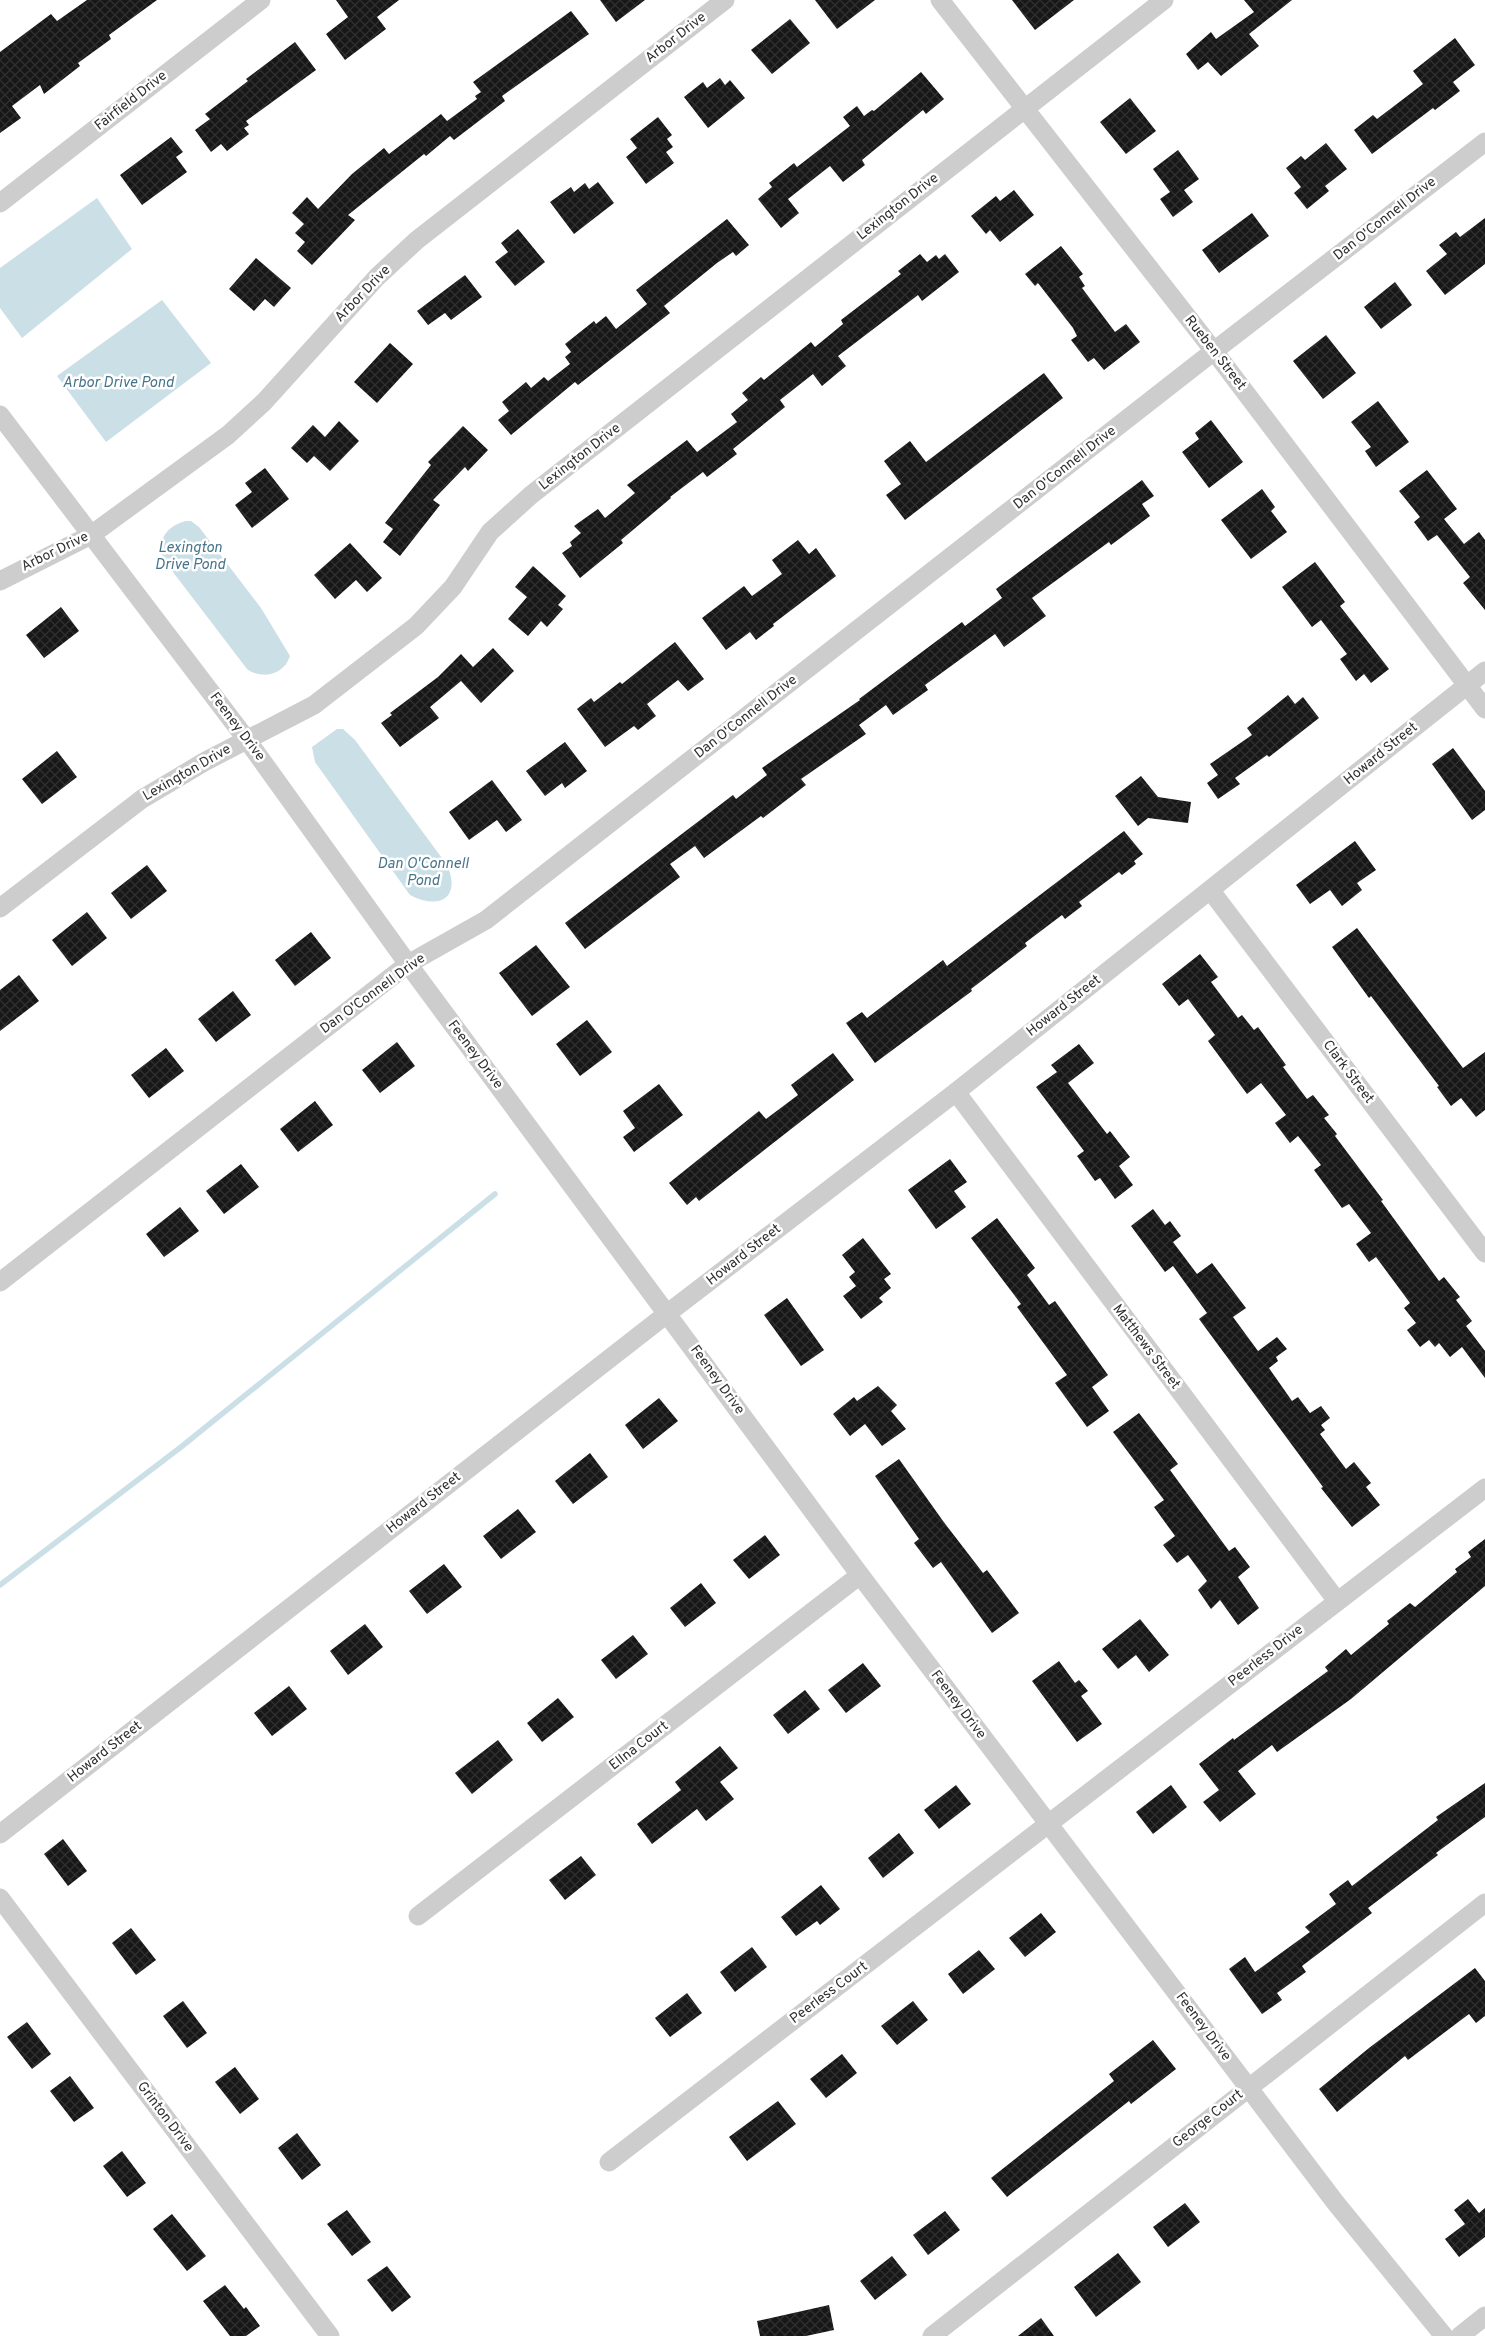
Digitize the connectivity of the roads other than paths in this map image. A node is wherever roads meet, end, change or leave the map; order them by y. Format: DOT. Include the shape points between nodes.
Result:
graph roads {
  1 [pos="261,0"];
  2 [pos="726,0"];
  3 [pos="940,0"];
  4 [pos="1164,0"];
  5 [pos="1024,108"];
  6 [pos="1485,142"];
  7 [pos="0,203"];
  8 [pos="1214,351"];
  9 [pos="0,415"];
  10 [pos="91,535"];
  11 [pos="0,581"];
  12 [pos="1485,671"];
  13 [pos="1467,685"];
  14 [pos="1485,709"];
  15 [pos="247,740"];
  16 [pos="1211,890"];
  17 [pos="0,908"];
  18 [pos="408,964"];
  19 [pos="956,1092"];
  20 [pos="1485,1253"];
  21 [pos="0,1282"];
  22 [pos="668,1313"];
  23 [pos="1485,1488"];
  24 [pos="860,1575"];
  25 [pos="1337,1601"];
  26 [pos="1049,1825"];
  27 [pos="0,1834"];
  28 [pos="0,1898"];
  29 [pos="1485,1903"];
  30 [pos="418,1916"];
  31 [pos="1249,2087"];
  32 [pos="609,2162"];
  33 [pos="1485,2316"];
  34 [pos="330,2336"];
  35 [pos="932,2336"];
  36 [pos="1444,2336"];
  37 [pos="1460,2336"];
  1 -- 7 [label="street, Fairfield Drive"];
  2 -- 10 [label="street, Arbor Drive" via="417,240 377,277 264,402 228,435"];
  3 -- 5 [label="street, Rueben Street"];
  4 -- 5 [label="street, Lexington Drive"];
  5 -- 8 [label="street, Rueben Street"];
  5 -- 15 [label="street, Lexington Drive" via="531,495 490,532 453,587 416,626 314,705"];
  6 -- 8 [label="street, Dan O'Connell Drive"];
  8 -- 13 [label="street, Rueben Street"];
  8 -- 18 [label="street, Dan O'Connell Drive" via="486,920"];
  9 -- 10 [label="street, Feeney Drive"];
  10 -- 11 [label="street, Arbor Drive"];
  10 -- 15 [label="street, Feeney Drive"];
  12 -- 13 [label="street, Howard Street"];
  13 -- 14 [label="street, Rueben Street"];
  13 -- 16 [label="street, Howard Street"];
  15 -- 17 [label="street, Lexington Drive" via="142,799"];
  15 -- 18 [label="street, Feeney Drive"];
  16 -- 19 [label="street, Howard Street"];
  16 -- 20 [label="street, Clark Street"];
  18 -- 21 [label="street, Dan O'Connell Drive"];
  18 -- 22 [label="street, Feeney Drive"];
  19 -- 22 [label="street, Howard Street"];
  19 -- 25 [label="street, Matthews Street"];
  22 -- 24 [label="street, Feeney Drive"];
  22 -- 27 [label="street, Howard Street"];
  23 -- 25 [label="street, Peerless Drive"];
  24 -- 26 [label="street, Feeney Drive"];
  24 -- 30 [label="street, Ellna Court"];
  25 -- 26 [label="street, Peerless Drive"];
  26 -- 31 [label="street, Feeney Drive"];
  26 -- 32 [label="street, Peerless Court"];
  28 -- 34 [label="street, Grinton Drive"];
  29 -- 31 [label="street, George Court"];
  31 -- 35 [label="street, George Court"];
  31 -- 36 [label="street, Feeney Drive" via="1335,2202"];
  33 -- 37 [label="street"];
}
